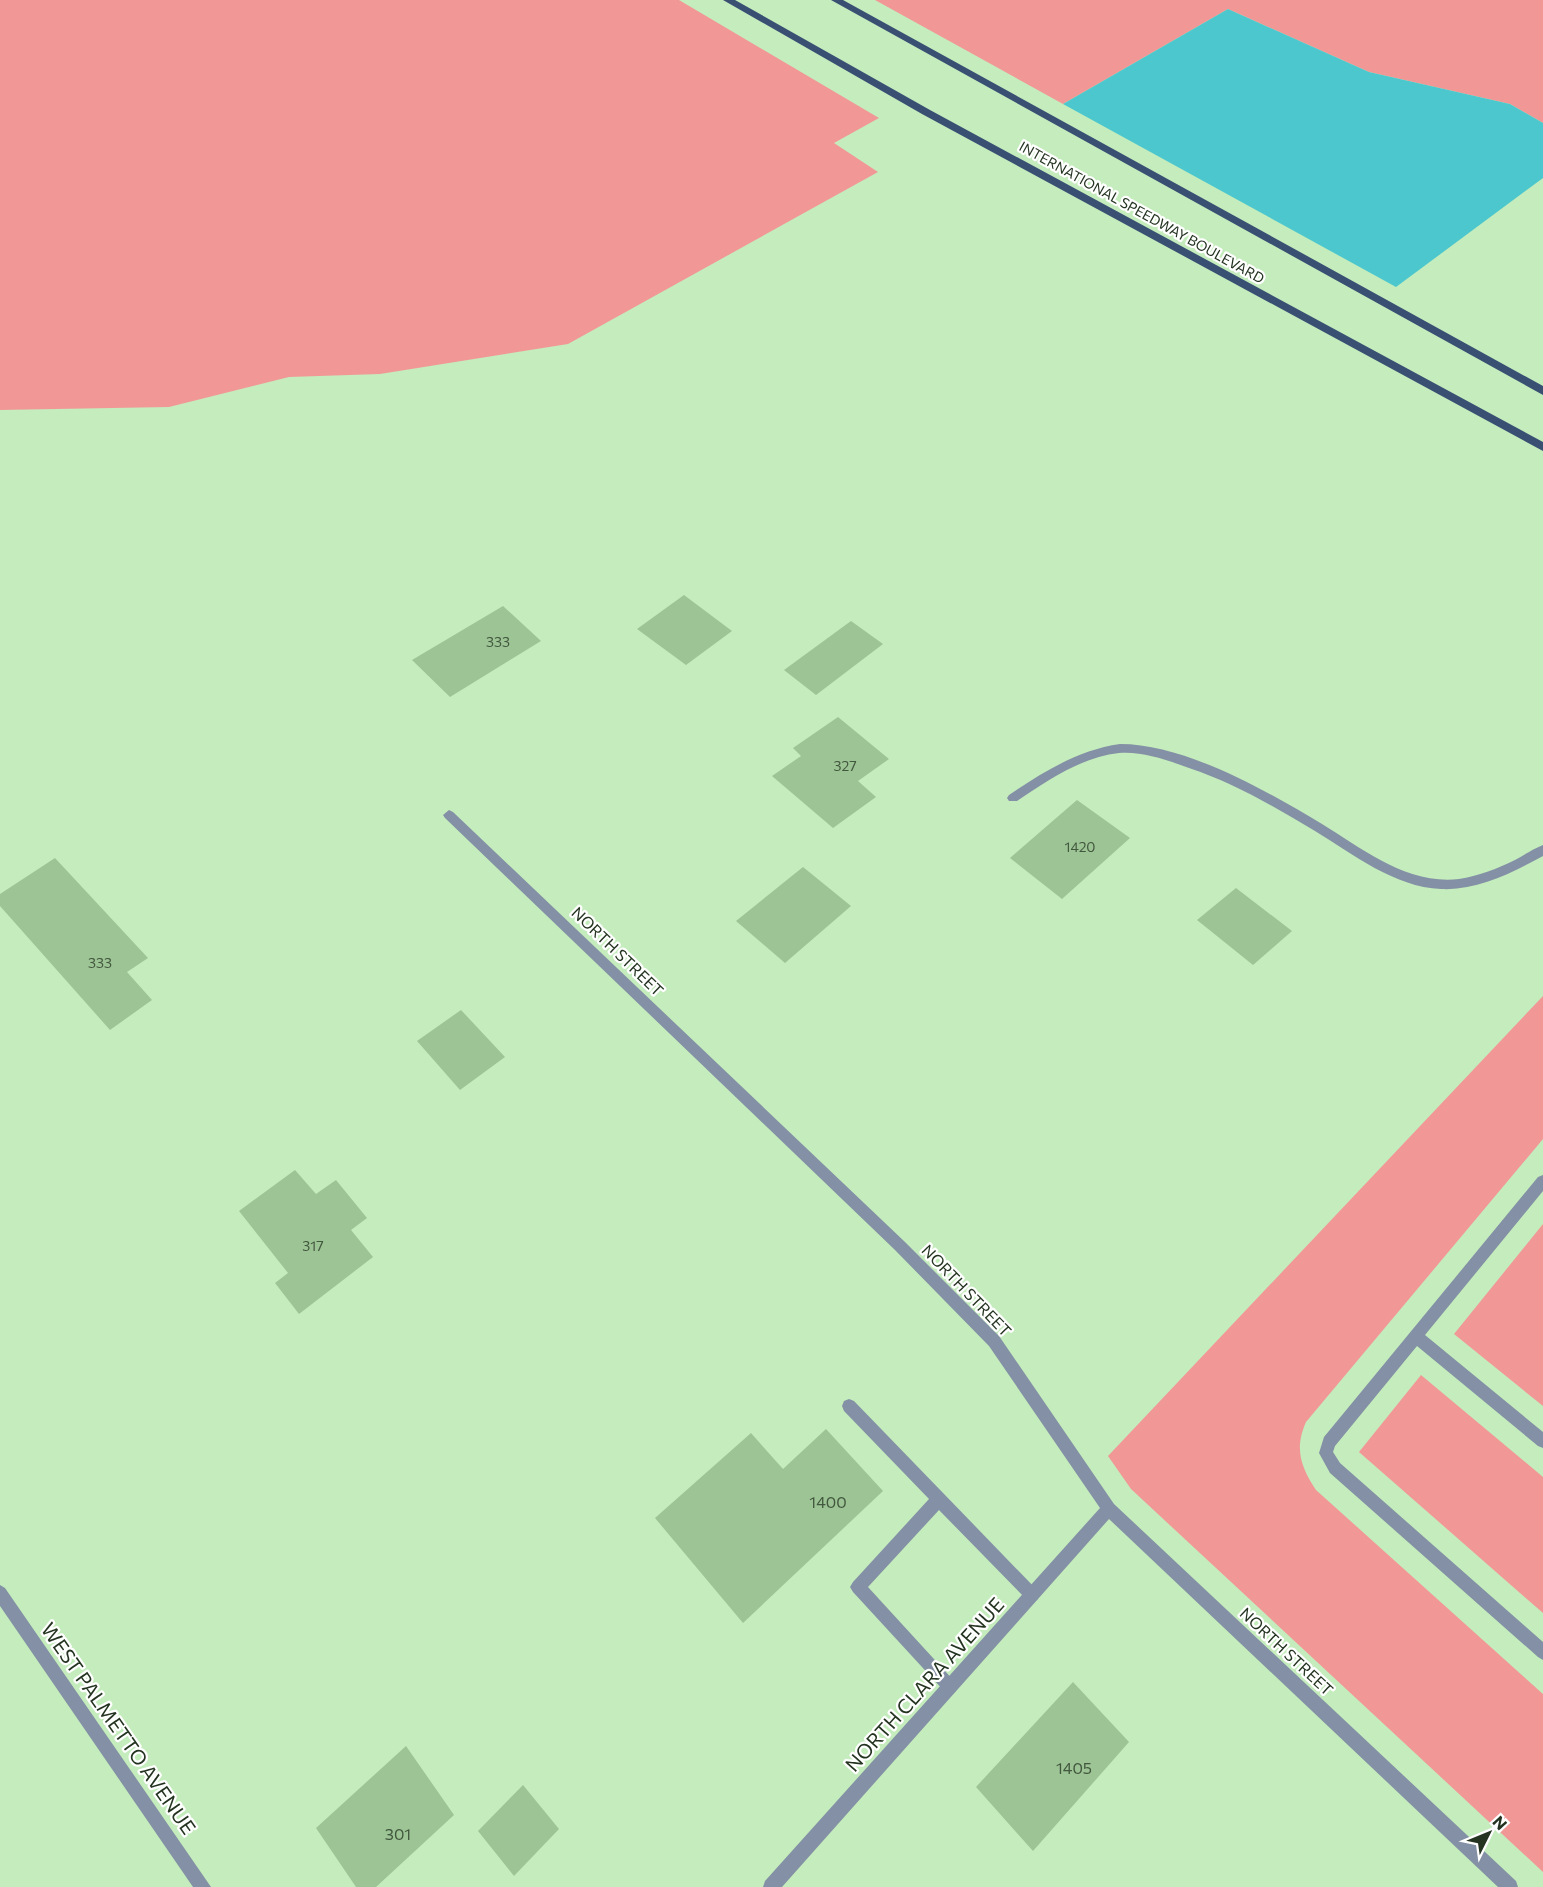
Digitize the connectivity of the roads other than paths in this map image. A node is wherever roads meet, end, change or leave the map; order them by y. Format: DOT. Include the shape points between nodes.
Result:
graph roads {
  1 [pos="728,0"];
  2 [pos="836,0"];
  3 [pos="1543,391"];
  4 [pos="1543,447"];
  5 [pos="1013,798"];
  6 [pos="449,815"];
  7 [pos="1543,850"];
  8 [pos="1543,1181"];
  9 [pos="1416,1336"];
  10 [pos="849,1406"];
  11 [pos="1543,1441"];
  12 [pos="938,1500"];
  13 [pos="1109,1509"];
  14 [pos="0,1593"];
  15 [pos="1032,1595"];
  16 [pos="1543,1652"];
  17 [pos="950,1687"];
  18 [pos="203,1887"];
  19 [pos="771,1887"];
  20 [pos="1510,1887"];
  1 -- 4 [label="main road, INTERNATIONAL SPEEDWAY BOULEVARD"];
  2 -- 3 [label="main road"];
  5 -- 7 [label="street" via="1065,764 1113,750 1149,751 1212,770 1294,812 1378,864 1426,883 1464,883 1504,873"];
  6 -- 13 [label="street, NORTH STREET" via="900,1246 994,1341"];
  8 -- 9 [label="street"];
  9 -- 11 [label="street"];
  9 -- 16 [label="street" via="1329,1442 1326,1454 1335,1468"];
  10 -- 12 [label="street"];
  12 -- 15 [label="street"];
  12 -- 17 [label="street" via="858,1587"];
  13 -- 15 [label="street, NORTH CLARA AVENUE"];
  13 -- 20 [label="street, NORTH STREET"];
  14 -- 18 [label="street, WEST PALMETTO AVENUE"];
  15 -- 17 [label="street, NORTH CLARA AVENUE"];
  17 -- 19 [label="street, NORTH CLARA AVENUE"];
}
